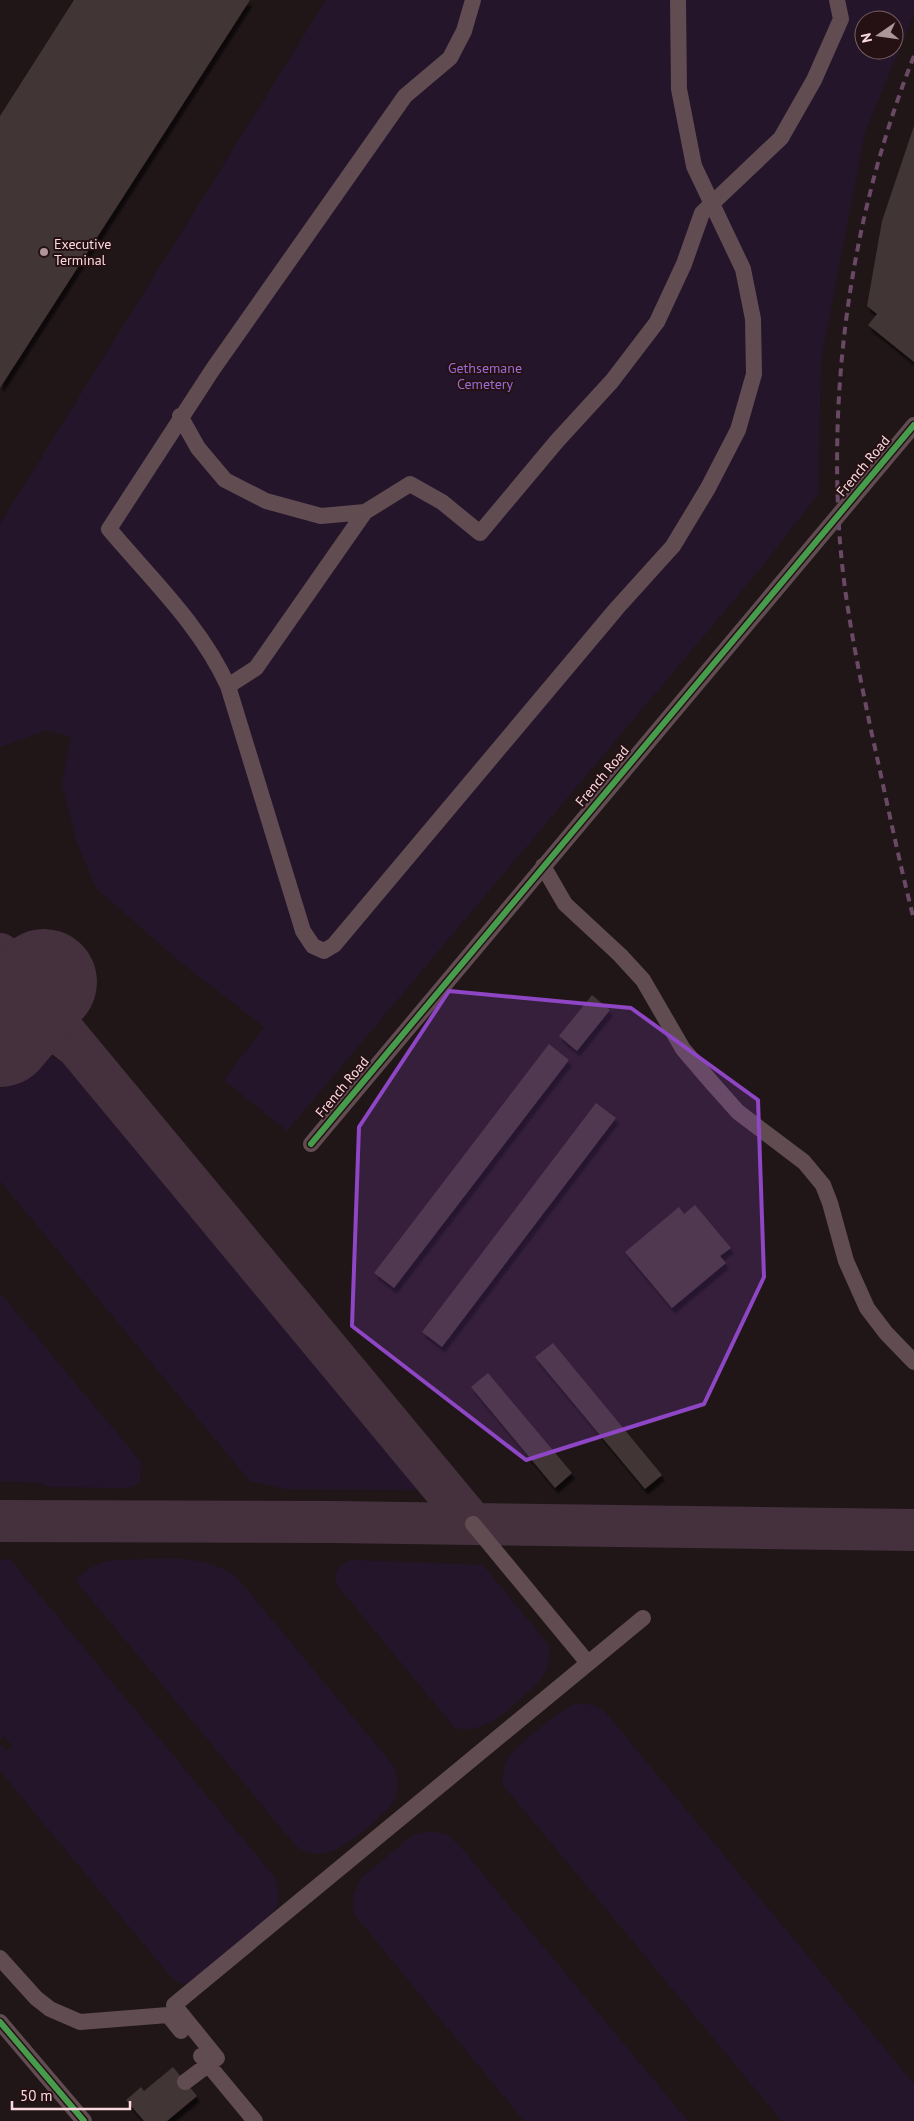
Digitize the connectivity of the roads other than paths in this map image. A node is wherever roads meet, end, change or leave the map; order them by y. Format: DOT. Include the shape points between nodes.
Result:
graph roads {
  1 [pos="473,0"];
  2 [pos="678,0"];
  3 [pos="837,0"];
  4 [pos="712,203"];
  5 [pos="180,416"];
  6 [pos="914,425"];
  7 [pos="366,512"];
  8 [pos="228,686"];
  9 [pos="543,866"];
  10 [pos="310,1144"];
  11 [pos="886,1333"];
  12 [pos="914,1362"];
  13 [pos="914,1377"];
  14 [pos="473,1524"];
  15 [pos="643,1618"];
  16 [pos="588,1663"];
  17 [pos="0,1958"];
  18 [pos="0,2022"];
  19 [pos="208,2064"];
  20 [pos="185,2082"];
  21 [pos="84,2121"];
  22 [pos="255,2121"];
  1 -- 5 [label="street" via="464,31 450,58 404,96"];
  2 -- 4 [label="street" via="679,89 694,166"];
  3 -- 4 [label="street" via="841,19 814,80 781,138"];
  4 -- 7 [label="street" via="702,214 684,264 657,322 612,381 480,533 442,502 410,484"];
  4 -- 8 [label="street" via="743,269 753,319 754,374 738,430 708,488 673,546 617,608 334,945 324,951 313,946 303,931"];
  5 -- 7 [label="street" via="198,448 225,480 266,500 321,516"];
  5 -- 8 [label="street" via="109,529 192,626 216,659"];
  6 -- 9 [label="street, French Road"];
  7 -- 8 [label="street" via="256,668"];
  9 -- 10 [label="street, French Road"];
  9 -- 11 [label="street" via="566,904 644,980 683,1049 713,1084 738,1112 804,1162 823,1185 854,1280 867,1308"];
  11 -- 12 [label="street"];
  11 -- 13 [label="street"];
  14 -- 16 [label="street"];
  15 -- 16 [label="street"];
  16 -- 19 [label="street" via="174,2005 217,2058"];
  17 -- 19 [label="street" via="36,1998 50,2009 80,2022 168,2015"];
  18 -- 21 [label="street"];
  19 -- 20 [label="street"];
  19 -- 22 [label="street"];
}
